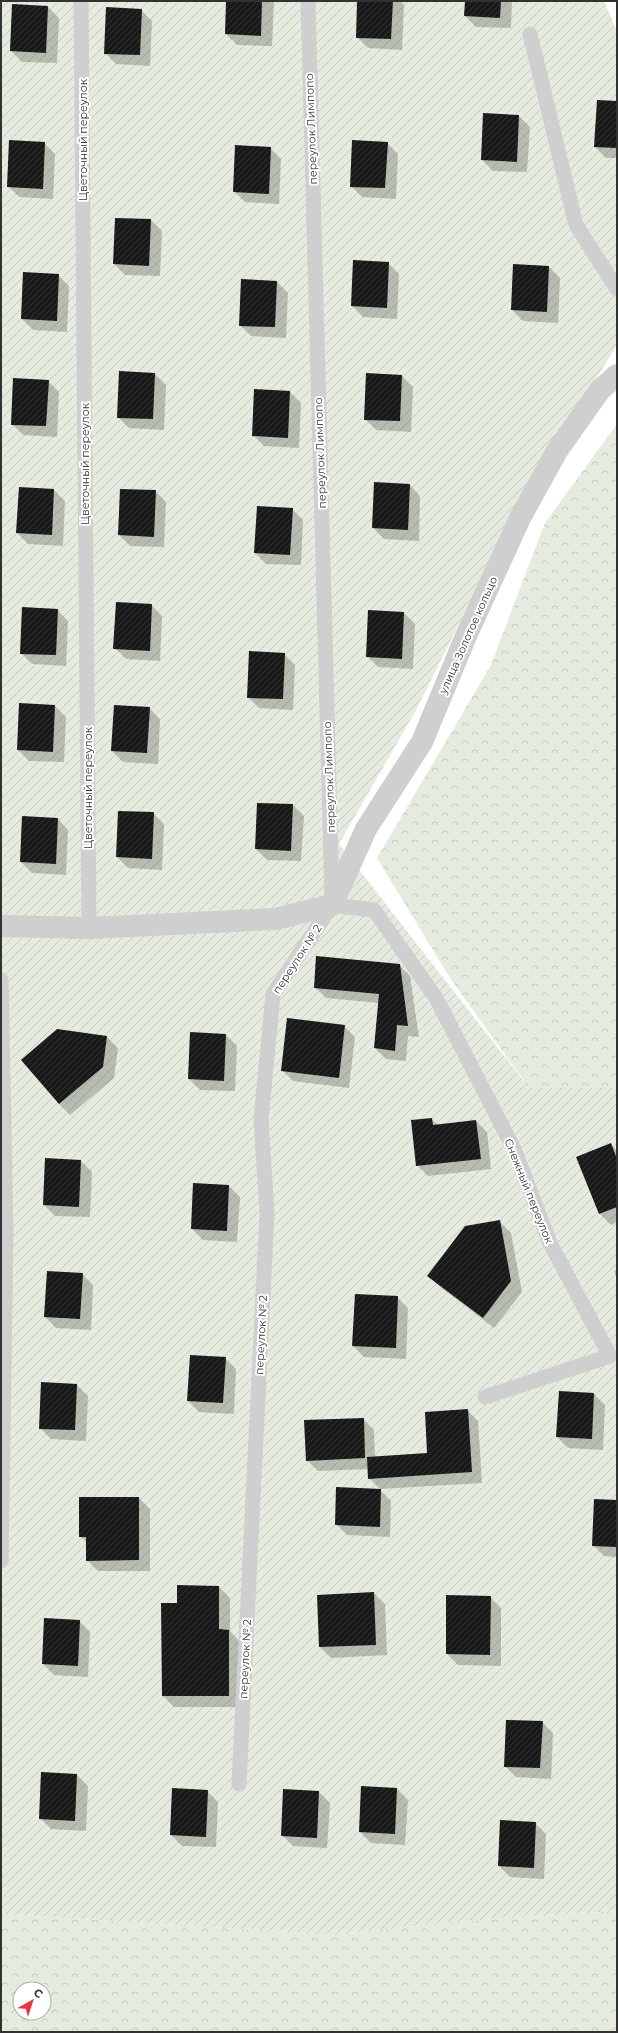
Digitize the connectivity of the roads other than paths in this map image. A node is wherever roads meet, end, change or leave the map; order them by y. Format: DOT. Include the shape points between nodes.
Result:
graph roads {
  1 [pos="82,1"];
  2 [pos="308,1"];
  3 [pos="530,34"];
  4 [pos="617,289"];
  5 [pos="617,375"];
  6 [pos="332,905"];
  7 [pos="1,926"];
  8 [pos="90,928"];
  9 [pos="1,980"];
  10 [pos="614,1362"];
  11 [pos="485,1397"];
  12 [pos="1,1561"];
  13 [pos="239,1784"];
  1 -- 8 [label="lane, Цветочный переулок"];
  2 -- 6 [label="lane, переулок Лимпопо"];
  3 -- 4 [label="lane" via="576,225"];
  5 -- 6 [label="street, улица Золотое кольцо" via="600,390 557,451 520,518 466,636 422,742 366,829"];
  6 -- 8 [label="street" via="276,919"];
  6 -- 10 [label="lane, Снежный переулок" via="374,910 436,998 514,1148 550,1242"];
  6 -- 13 [label="lane, переулок № 2" via="273,994 261,1120 267,1213"];
  7 -- 8 [label="street"];
  9 -- 12 [label="lane" via="6,1231"];
  10 -- 11 [label="lane, Снежный переулок"];
}
